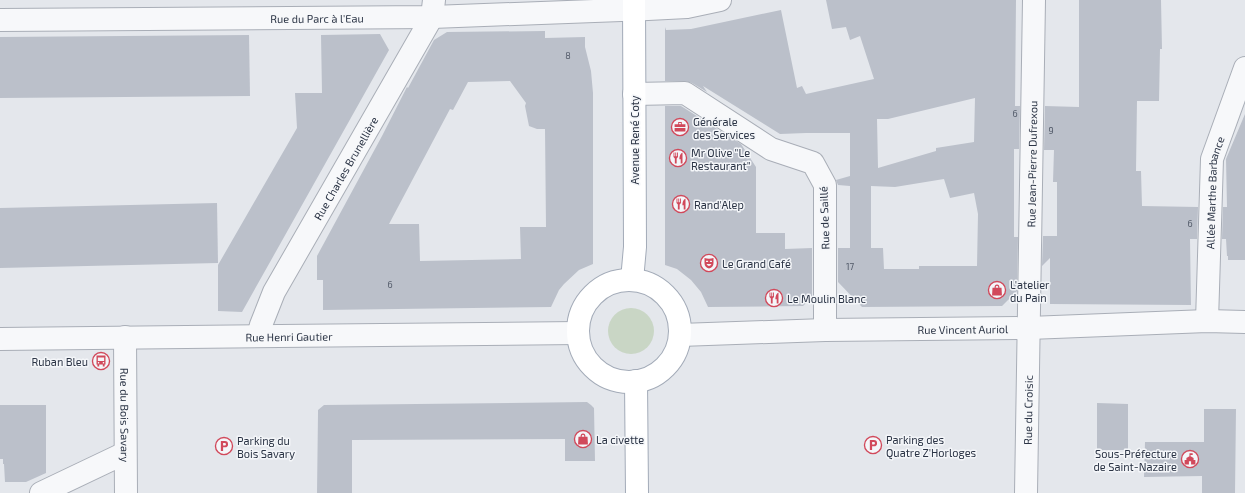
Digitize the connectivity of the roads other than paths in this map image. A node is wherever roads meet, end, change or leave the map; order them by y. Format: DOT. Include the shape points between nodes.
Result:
graph roads {
  1 [pos="720,0"];
  2 [pos="1034,0"];
  3 [pos="634,5"];
  4 [pos="433,9"];
  5 [pos="0,20"];
  6 [pos="1245,68"];
  7 [pos="634,94"];
  8 [pos="632,280"];
  9 [pos="1207,321"];
  10 [pos="1245,322"];
  11 [pos="1029,328"];
  12 [pos="825,330"];
  13 [pos="578,334"];
  14 [pos="680,335"];
  15 [pos="258,336"];
  16 [pos="125,337"];
  17 [pos="0,338"];
  18 [pos="636,381"];
  19 [pos="125,453"];
  20 [pos="41,493"];
  21 [pos="126,493"];
  22 [pos="638,493"];
  23 [pos="1026,493"];
  1 -- 3 [label="street, Rue du Parc à l'Eau" via="687,7"];
  2 -- 11 [label="street, Rue Jean-Pierre Dufrexou"];
  3 -- 4 [label="street, Rue du Parc à l'Eau"];
  3 -- 7 [label="main road, Avenue René Coty"];
  4 -- 5 [label="street, Rue du Parc à l'Eau"];
  4 -- 15 [label="street, Rue Charles Brunellière" via="274,292"];
  6 -- 9 [label="street, Allée Marthe Barbance" via="1212,159"];
  7 -- 8 [label="main road, Avenue René Coty" via="635,247"];
  7 -- 12 [label="street, Rue de Saillé" via="685,93 771,149 813,162 824,185"];
  8 -- 13 [label="main road" via="615,282 600,289 588,301 580,316"];
  8 -- 14 [label="main road" via="648,283 662,291 673,304 679,319"];
  9 -- 10 [label="street, Rue Vincent Auriol"];
  9 -- 11 [label="street, Rue Vincent Auriol"];
  11 -- 12 [label="street, Rue Vincent Auriol"];
  11 -- 23 [label="street, Rue du Croisic"];
  12 -- 14 [label="street, Rue Vincent Auriol"];
  13 -- 15 [label="street, Rue Henri Gautier"];
  13 -- 18 [label="main road" via="581,347 597,370 609,378 622,382"];
  14 -- 18 [label="main road" via="676,352 666,366 653,376"];
  15 -- 16 [label="street, Rue Henri Gautier"];
  16 -- 17 [label="street, Rue Henri Gautier"];
  16 -- 19 [label="street, Rue du Bois Savary"];
  18 -- 22 [label="main road"];
  19 -- 20 [label="street"];
  19 -- 21 [label="street, Rue du Bois Savary"];
}
